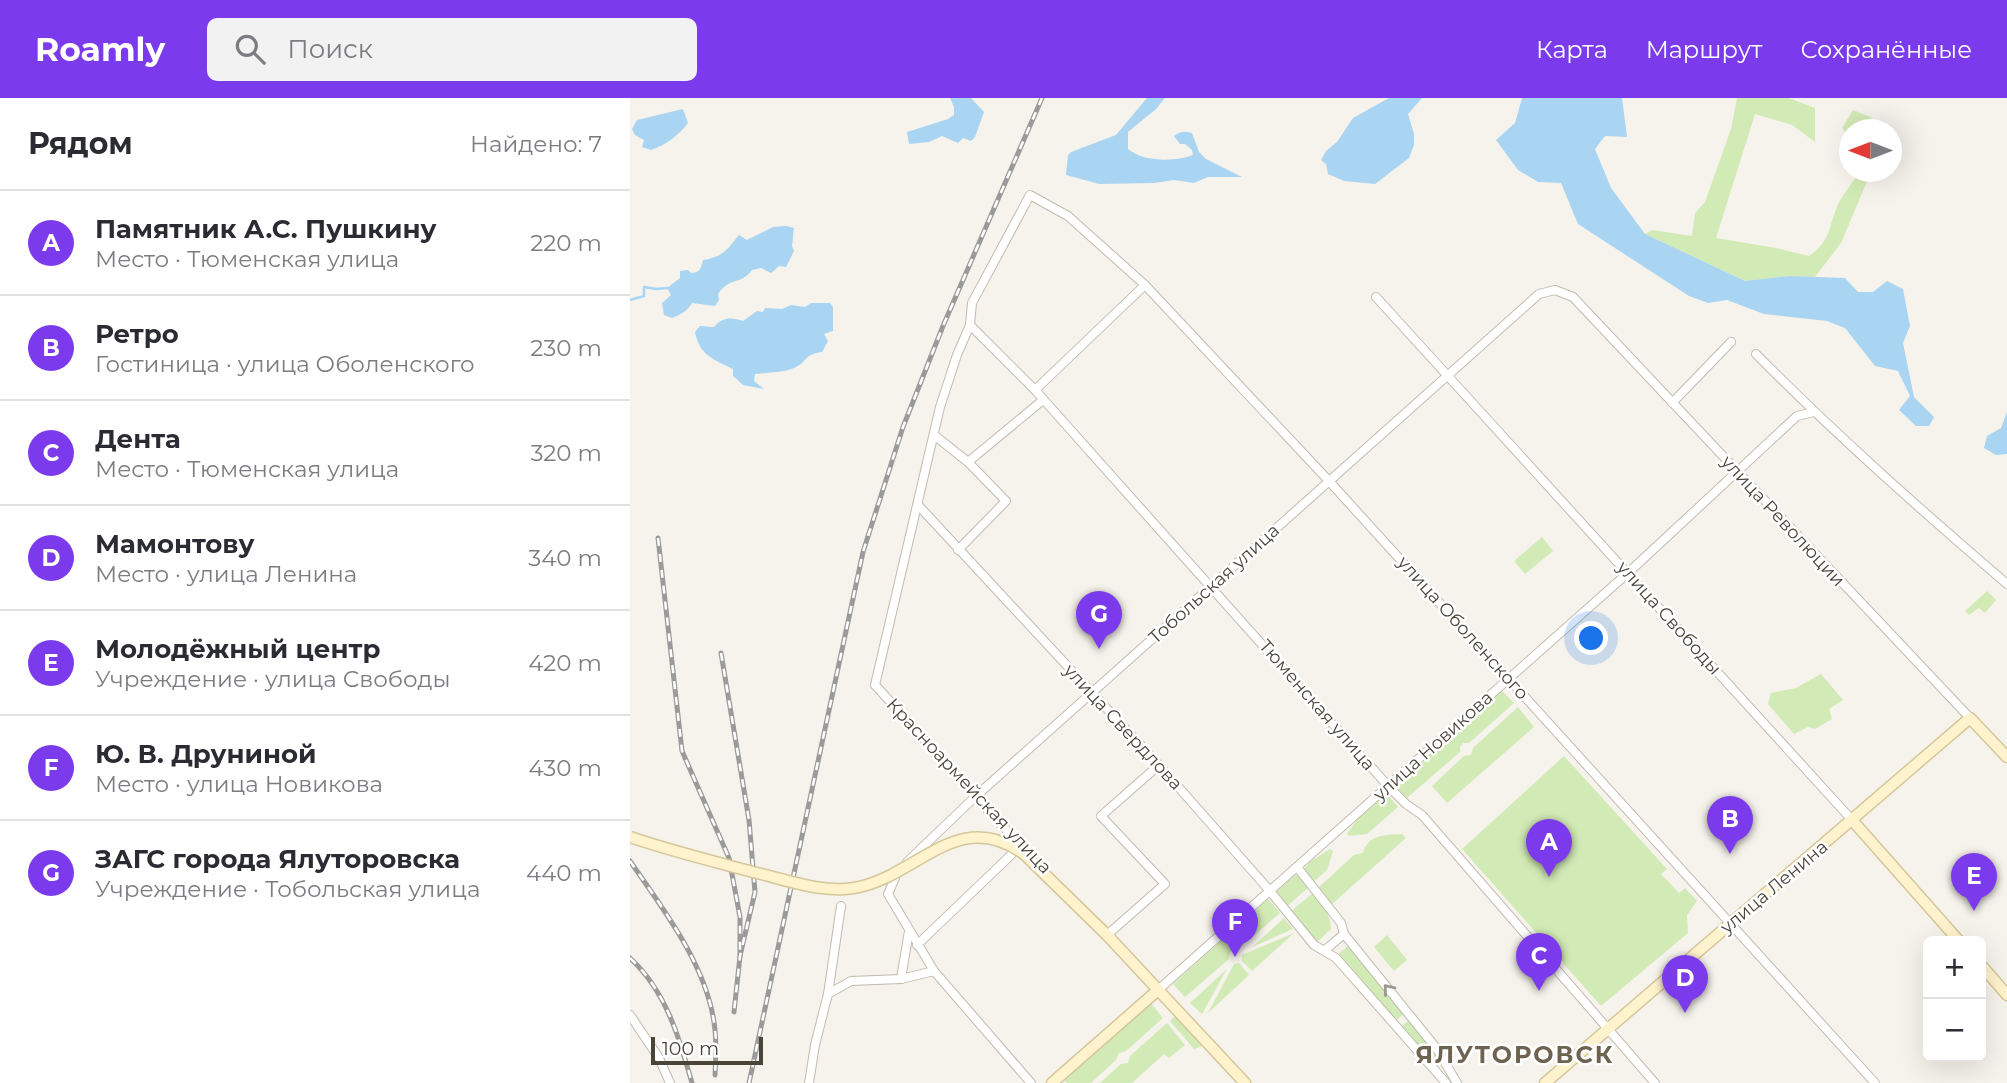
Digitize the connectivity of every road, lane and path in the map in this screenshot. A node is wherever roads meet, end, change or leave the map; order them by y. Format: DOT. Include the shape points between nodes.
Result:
graph roads {
  1 [pos="1145,285"];
  2 [pos="1555,290"];
  3 [pos="1376,297"];
  4 [pos="970,325"];
  5 [pos="1731,342"];
  6 [pos="1756,354"];
  7 [pos="1447,374"];
  8 [pos="1035,390"];
  9 [pos="1043,400"];
  10 [pos="1672,403"];
  11 [pos="1814,412"];
  12 [pos="934,435"];
  13 [pos="968,462"];
  14 [pos="1737,473"];
  15 [pos="1329,481"];
  16 [pos="918,505"];
  17 [pos="958,550"];
  18 [pos="1629,572"];
  19 [pos="2007,584"];
  20 [pos="1212,586"];
  21 [pos="1509,678"];
  22 [pos="1091,692"];
  23 [pos="1970,718"];
  24 [pos="2007,757"];
  25 [pos="1159,765"];
  26 [pos="1389,787"];
  27 [pos="976,796"];
  28 [pos="1852,820"];
  29 [pos="630,837"];
  30 [pos="1012,854"];
  31 [pos="1297,867"];
  32 [pos="1062,889"];
  33 [pos="1270,891"];
  34 [pos="841,906"];
  35 [pos="1731,923"];
  36 [pos="909,931"];
  37 [pos="1344,934"];
  38 [pos="1107,935"];
  39 [pos="1955,936"];
  40 [pos="917,945"];
  41 [pos="1325,950"];
  42 [pos="934,971"];
  43 [pos="1986,971"];
  44 [pos="901,979"];
  45 [pos="1158,990"];
  46 [pos="828,994"];
  47 [pos="2007,995"];
  48 [pos="630,1015"];
  49 [pos="1410,1015"];
  50 [pos="1395,1026"];
  51 [pos="1607,1028"];
  52 [pos="670,1083"];
  53 [pos="809,1083"];
  54 [pos="1031,1083"];
  55 [pos="1052,1083"];
  56 [pos="1245,1083"];
  57 [pos="1446,1083"];
  58 [pos="1457,1083"];
  59 [pos="1545,1083"];
  60 [pos="1654,1083"];
  61 [pos="1875,1083"];
  1 -- 4 [label="street, улица Оболенского" via="1068,216 1030,195 972,303"];
  1 -- 8 [label="street"];
  1 -- 15 [label="street, улица Оболенского"];
  2 -- 7 [label="street, Тобольская улица" via="1539,294"];
  2 -- 10 [label="street, улица Революции" via="1573,297"];
  3 -- 7 [label="street, улица Свободы"];
  4 -- 8 [label="street, Тюменская улица"];
  4 -- 12 [label="street"];
  5 -- 10 [label="street"];
  6 -- 11 [label="street"];
  7 -- 15 [label="street, Тобольская улица"];
  7 -- 18 [label="street, улица Свободы"];
  8 -- 9 [label="street, Тюменская улица"];
  9 -- 13 [label="street"];
  9 -- 20 [label="street, Тюменская улица"];
  10 -- 14 [label="street, улица Революции"];
  11 -- 14 [label="street, улица Новикова" via="1797,416"];
  11 -- 19 [label="street"];
  12 -- 13 [label="street"];
  12 -- 16 [label="street"];
  13 -- 17 [label="street" via="1006,501"];
  14 -- 18 [label="street, улица Новикова"];
  14 -- 23 [label="street, улица Революции"];
  15 -- 20 [label="street, Тобольская улица"];
  15 -- 21 [label="street, улица Оболенского"];
  16 -- 17 [label="street, улица Свердлова"];
  16 -- 27 [label="street, Красноармейская улица" via="876,685"];
  17 -- 22 [label="street, улица Свердлова"];
  18 -- 21 [label="street, улица Новикова"];
  18 -- 28 [label="street, улица Свободы"];
  20 -- 22 [label="street, Тобольская улица"];
  20 -- 26 [label="street, Тюменская улица"];
  21 -- 26 [label="street, улица Новикова"];
  21 -- 35 [label="street, улица Оболенского"];
  22 -- 25 [label="street, улица Свердлова"];
  22 -- 27 [label="street, Тобольская улица"];
  23 -- 24 [label="main road, улица Революции"];
  23 -- 28 [label="main road, улица Ленина"];
  25 -- 33 [label="street, улица Свердлова"];
  25 -- 38 [label="street" via="1101,816 1165,884"];
  26 -- 31 [label="street, улица Новикова"];
  26 -- 51 [label="street, Тюменская улица" via="1422,815"];
  27 -- 32 [label="street, Красноармейская улица"];
  27 -- 36 [label="street, Тобольская улица" via="899,871 888,894"];
  28 -- 35 [label="main road, улица Ленина"];
  28 -- 39 [label="main road, улица Свободы"];
  29 -- 32 [label="main road, Красноармейская улица, bridge" via="838,890 888,877 951,842 990,839 1024,854"];
  30 -- 40 [label="street"];
  31 -- 33 [label="street, улица Новикова"];
  31 -- 37 [label="street" via="1341,923"];
  32 -- 38 [label="main road, Красноармейская улица"];
  33 -- 41 [label="street, улица Свердлова" via="1314,945"];
  33 -- 45 [label="street, улица Новикова"];
  34 -- 46 [label="street"];
  35 -- 51 [label="main road, улица Ленина"];
  35 -- 61 [label="street, улица Оболенского"];
  36 -- 40 [label="street"];
  36 -- 44 [label="street"];
  37 -- 41 [label="street"];
  49 -- 37 [label="street, one-way"];
  38 -- 45 [label="main road, Красноармейская улица"];
  40 -- 42 [label="street"];
  41 -- 50 [label="street, улица Свердлова"];
  42 -- 44 [label="street"];
  42 -- 54 [label="street"];
  43 -- 47 [label="main road"];
  44 -- 46 [label="street" via="851,981"];
  45 -- 55 [label="main road, улица Новикова"];
  45 -- 56 [label="main road, Красноармейская улица"];
  46 -- 53 [label="street"];
  48 -- 52 [label="street"];
  49 -- 50 [label="street"];
  49 -- 58 [label="street"];
  50 -- 57 [label="street, улица Свердлова"];
  51 -- 59 [label="main road, улица Ленина"];
  51 -- 60 [label="street, Тюменская улица"];
}
